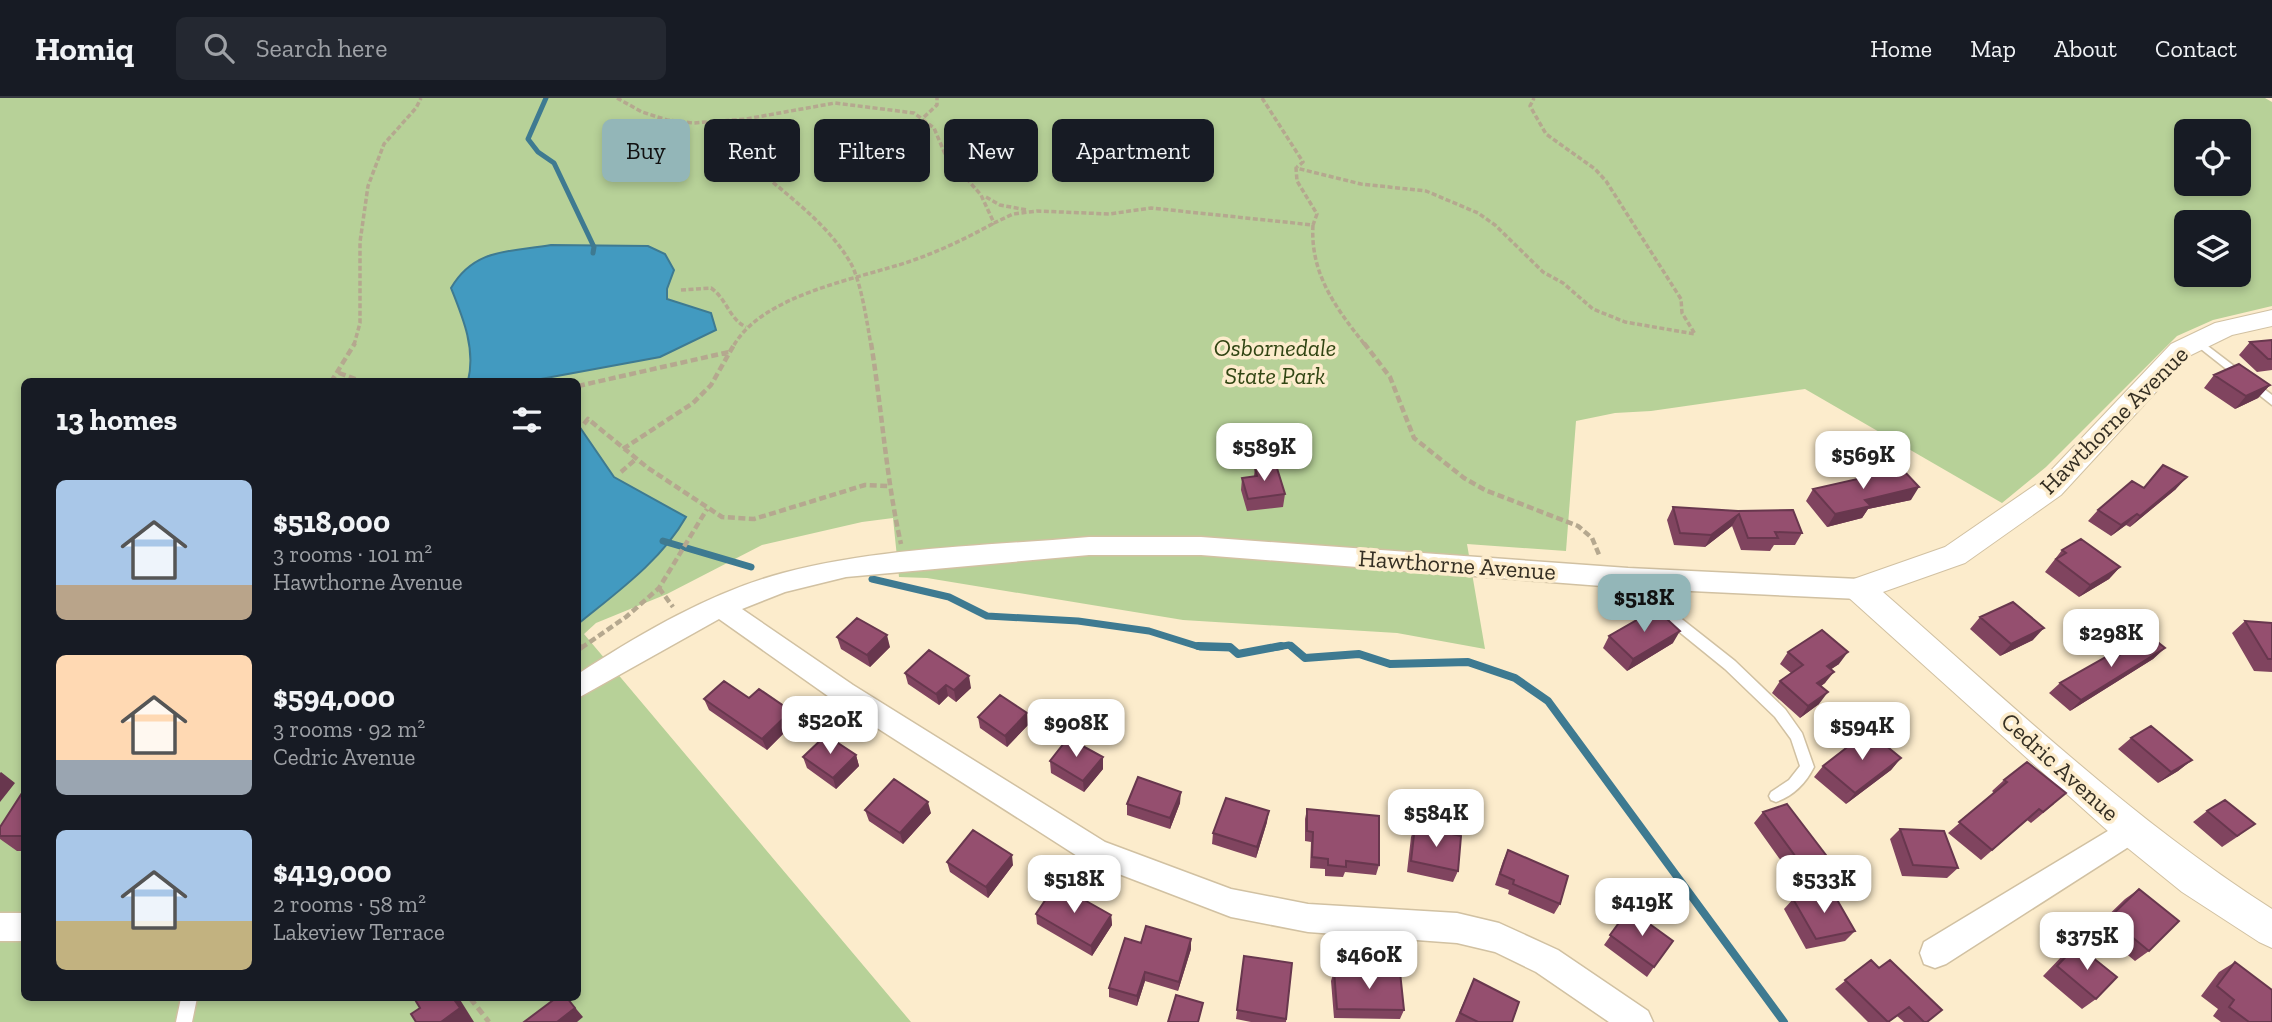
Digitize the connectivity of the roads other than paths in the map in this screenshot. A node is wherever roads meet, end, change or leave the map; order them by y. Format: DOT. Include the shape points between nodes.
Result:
graph roads {
  1 [pos="2272,318"];
  2 [pos="2196,340"];
  3 [pos="2272,401"];
  4 [pos="1617,577"];
  5 [pos="1859,589"];
  6 [pos="720,607"];
  7 [pos="581,685"];
  8 [pos="1776,796"];
  9 [pos="2131,830"];
  10 [pos="0,927"];
  11 [pos="21,927"];
  12 [pos="2272,930"];
  13 [pos="1935,953"];
  14 [pos="188,1001"];
  15 [pos="184,1022"];
  16 [pos="1637,1022"];
  1 -- 2 [label="street, Hawthorne Avenue"];
  2 -- 3 [label="lane"];
  2 -- 5 [label="street, Hawthorne Avenue" via="2167,361 2051,488 1955,555"];
  4 -- 5 [label="street, Hawthorne Avenue"];
  4 -- 6 [label="street, Hawthorne Avenue" via="1201,546 1089,546 846,568 781,583"];
  4 -- 8 [label="lane" via="1730,665 1780,713 1797,737 1807,767 1794,784"];
  5 -- 9 [label="street, Cedric Avenue"];
  6 -- 7 [label="street, Hawthorne Avenue"];
  6 -- 16 [label="street" via="844,693 1095,852 1231,903 1307,918 1457,928 1499,938 1547,961"];
  9 -- 12 [label="street, Cedric Avenue" via="2195,880"];
  9 -- 13 [label="street"];
  10 -- 11 [label="street"];
  14 -- 15 [label="lane"];
}
